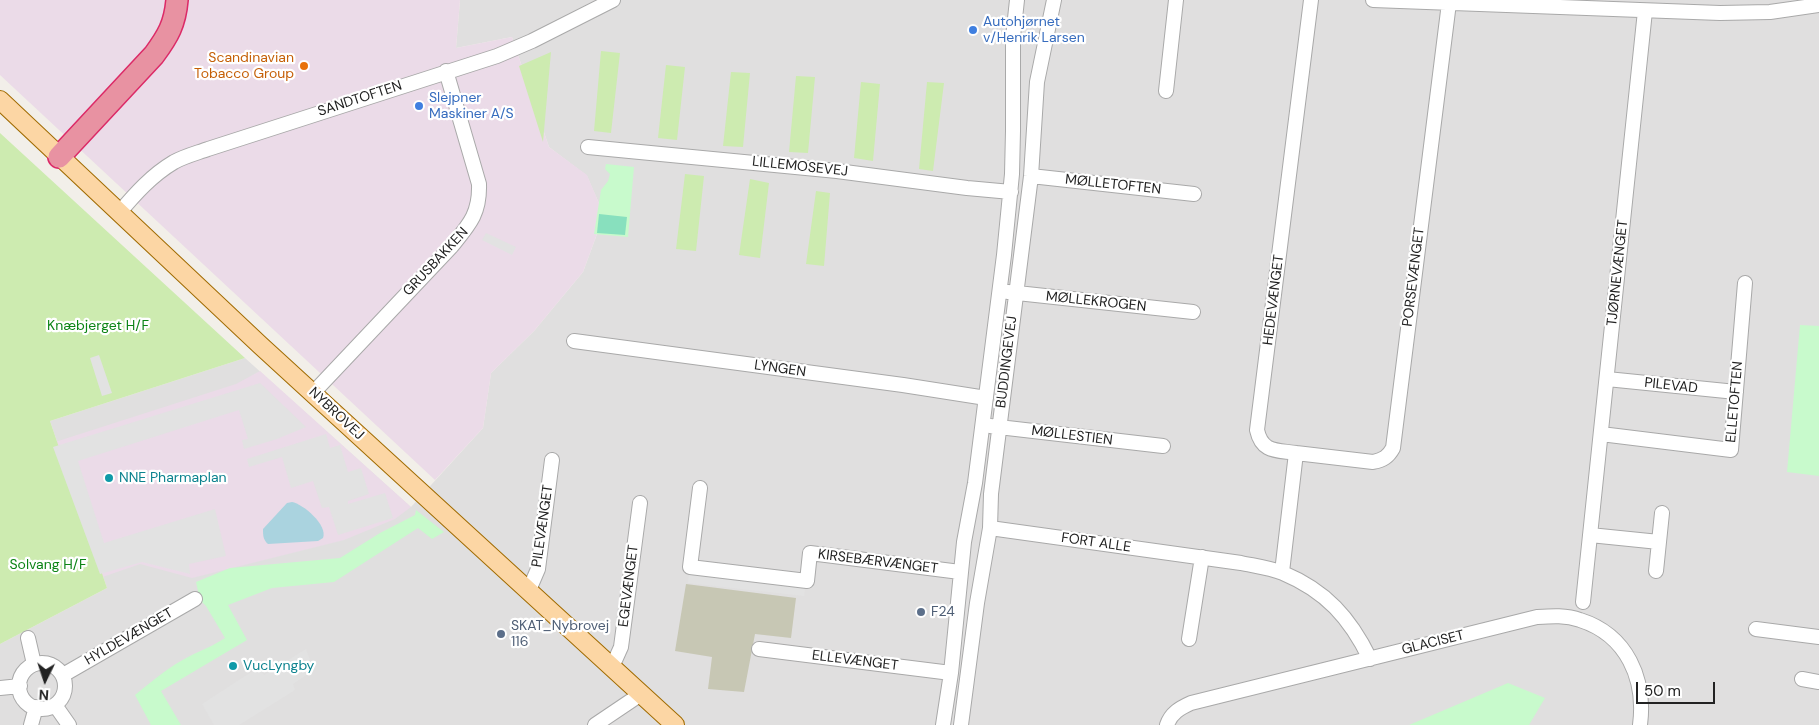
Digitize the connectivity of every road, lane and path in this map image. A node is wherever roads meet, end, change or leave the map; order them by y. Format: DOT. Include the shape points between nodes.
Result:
graph roads {
  1 [pos="176,0"];
  2 [pos="613,0"];
  3 [pos="1018,0"];
  4 [pos="1054,0"];
  5 [pos="1176,0"];
  6 [pos="1311,0"];
  7 [pos="1372,0"];
  8 [pos="1449,3"];
  9 [pos="1583,4"];
  10 [pos="1819,5"];
  11 [pos="1645,11"];
  12 [pos="446,71"];
  13 [pos="1166,92"];
  14 [pos="0,100"];
  15 [pos="588,147"];
  16 [pos="59,157"];
  17 [pos="1031,176"];
  18 [pos="1011,192"];
  19 [pos="1194,194"];
  20 [pos="119,213"];
  21 [pos="1745,282"];
  22 [pos="1000,291"];
  23 [pos="1015,293"];
  24 [pos="1193,312"];
  25 [pos="574,341"];
  26 [pos="1607,379"];
  27 [pos="1736,392"];
  28 [pos="313,393"];
  29 [pos="986,398"];
  30 [pos="982,425"];
  31 [pos="999,427"];
  32 [pos="1601,434"];
  33 [pos="1163,446"];
  34 [pos="1296,453"];
  35 [pos="552,460"];
  36 [pos="700,488"];
  37 [pos="640,503"];
  38 [pos="1662,513"];
  39 [pos="990,528"];
  40 [pos="1590,535"];
  41 [pos="1659,542"];
  42 [pos="1202,557"];
  43 [pos="1656,571"];
  44 [pos="960,572"];
  45 [pos="1282,572"];
  46 [pos="529,590"];
  47 [pos="195,599"];
  48 [pos="1583,602"];
  49 [pos="1756,629"];
  50 [pos="1819,637"];
  51 [pos="28,638"];
  52 [pos="1189,639"];
  53 [pos="759,648"];
  54 [pos="1370,659"];
  55 [pos="34,664"];
  56 [pos="612,666"];
  57 [pos="950,673"];
  58 [pos="63,675"];
  59 [pos="1802,679"];
  60 [pos="1819,682"];
  61 [pos="20,686"];
  62 [pos="0,688"];
  63 [pos="641,694"];
  64 [pos="55,705"];
  65 [pos="36,708"];
  66 [pos="31,725"];
  67 [pos="69,725"];
  68 [pos="595,725"];
  69 [pos="675,725"];
  70 [pos="943,725"];
  71 [pos="961,725"];
  72 [pos="1166,725"];
  73 [pos="1640,725"];
  1 -- 16 [label="highway" via="175,16 167,37 154,55"];
  2 -- 12 [label="street, SANDTOFTEN" via="497,56"];
  3 -- 18 [label="street, BUDDINGEVEJ" via="1013,37"];
  4 -- 17 [label="street, BUDDINGEVEJ" via="1037,82"];
  5 -- 13 [label="street"];
  6 -- 34 [label="street, HEDEVÆNGET" via="1257,430 1264,446"];
  7 -- 8 [label="street"];
  8 -- 9 [label="street"];
  8 -- 34 [label="street, PORSEVÆNGET" via="1392,448 1382,460 1373,462"];
  9 -- 11 [label="street"];
  10 -- 11 [label="street" via="1762,12"];
  11 -- 26 [label="street, TJØRNEVÆNGET"];
  12 -- 20 [label="street, SANDTOFTEN" via="208,148 175,162 138,190"];
  12 -- 28 [label="street, GRUSBAKKEN" via="478,184 479,196 470,225"];
  14 -- 16 [label="main road, NYBROVEJ"];
  15 -- 18 [label="street, LILLEMOSEVEJ"];
  16 -- 20 [label="main road, NYBROVEJ"];
  17 -- 19 [label="street, MØLLETOFTEN"];
  17 -- 23 [label="street, BUDDINGEVEJ"];
  18 -- 22 [label="street, BUDDINGEVEJ"];
  20 -- 28 [label="main road, NYBROVEJ"];
  21 -- 27 [label="street, ELLETOFTEN"];
  22 -- 23 [label="street, MØLLEKROGEN"];
  22 -- 29 [label="street, BUDDINGEVEJ"];
  23 -- 24 [label="street, MØLLEKROGEN"];
  23 -- 31 [label="street, BUDDINGEVEJ"];
  25 -- 29 [label="street, LYNGEN"];
  26 -- 27 [label="street, PILEVAD"];
  26 -- 32 [label="street, TJØRNEVÆNGET"];
  27 -- 32 [label="street, ELLETOFTEN" via="1731,450"];
  28 -- 46 [label="main road, NYBROVEJ"];
  29 -- 30 [label="street, BUDDINGEVEJ"];
  30 -- 31 [label="street, MØLLESTIEN"];
  30 -- 44 [label="street, BUDDINGEVEJ"];
  31 -- 33 [label="street, MØLLESTIEN"];
  31 -- 39 [label="street, BUDDINGEVEJ"];
  32 -- 40 [label="street, TJØRNEVÆNGET"];
  34 -- 45 [label="street"];
  35 -- 46 [label="street, PILEVÆNGET" via="538,569"];
  36 -- 44 [label="street, KIRSEBÆRVÆNGET" via="690,567 807,581 810,553"];
  37 -- 56 [label="street, EGEVÆNGET" via="621,647"];
  38 -- 41 [label="street"];
  39 -- 42 [label="street, FORT ALLE"];
  39 -- 71 [label="street, BUDDINGEVEJ"];
  40 -- 41 [label="street"];
  40 -- 48 [label="street, TJØRNEVÆNGET"];
  41 -- 43 [label="street"];
  42 -- 45 [label="street, FORT ALLE"];
  42 -- 52 [label="street"];
  44 -- 57 [label="street, BUDDINGEVEJ"];
  45 -- 54 [label="street, FORT ALLE" via="1312,588 1338,609 1358,635"];
  46 -- 56 [label="main road, NYBROVEJ"];
  47 -- 58 [label="street, HYLDEVÆNGET"];
  49 -- 50 [label="street"];
  51 -- 55 [label="street"];
  53 -- 57 [label="street, ELLEVÆNGET"];
  54 -- 72 [label="street, GLACISET" via="1191,703 1178,709"];
  54 -- 73 [label="street, GLACISET" via="1538,617 1580,620 1613,639 1626,654 1641,689"];
  55 -- 58 [label="street" via="51,664"];
  55 -- 61 [label="street" via="23,673"];
  56 -- 63 [label="main road, NYBROVEJ"];
  57 -- 70 [label="street, BUDDINGEVEJ"];
  58 -- 64 [label="street" via="65,691"];
  59 -- 60 [label="street"];
  61 -- 62 [label="street"];
  61 -- 65 [label="street" via="22,696"];
  63 -- 68 [label="street"];
  63 -- 69 [label="main road, NYBROVEJ"];
  64 -- 65 [label="street"];
  64 -- 67 [label="street"];
  65 -- 66 [label="street"];
}
